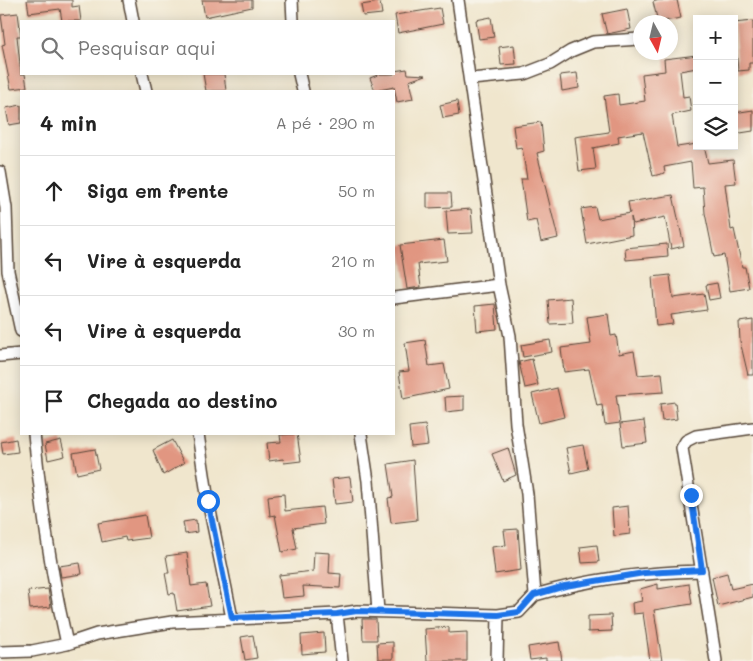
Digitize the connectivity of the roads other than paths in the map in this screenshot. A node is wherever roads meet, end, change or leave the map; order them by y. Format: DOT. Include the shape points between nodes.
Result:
graph roads {
  1 [pos="129,0"];
  2 [pos="292,0"];
  3 [pos="458,0"];
  4 [pos="133,20"];
  5 [pos="293,20"];
  6 [pos="633,39"];
  7 [pos="142,75"];
  8 [pos="299,75"];
  9 [pos="471,79"];
  10 [pos="146,90"];
  11 [pos="302,90"];
  12 [pos="0,172"];
  13 [pos="499,285"];
  14 [pos="395,298"];
  15 [pos="20,327"];
  16 [pos="20,354"];
  17 [pos="0,356"];
  18 [pos="753,428"];
  19 [pos="34,435"];
  20 [pos="198,435"];
  21 [pos="361,435"];
  22 [pos="702,570"];
  23 [pos="534,595"];
  24 [pos="378,611"];
  25 [pos="337,614"];
  26 [pos="498,615"];
  27 [pos="232,618"];
  28 [pos="67,644"];
  29 [pos="0,652"];
  30 [pos="342,661"];
  31 [pos="497,661"];
  32 [pos="716,661"];
  1 -- 4 [label="street"];
  2 -- 5 [label="street"];
  3 -- 9 [label="street"];
  6 -- 9 [label="street" via="593,42 524,74"];
  7 -- 10 [label="street"];
  8 -- 11 [label="street"];
  9 -- 13 [label="street"];
  12 -- 15 [label="street" via="6,208 8,271"];
  13 -- 14 [label="street"];
  13 -- 23 [label="street" via="510,336"];
  16 -- 17 [label="street"];
  18 -- 22 [label="street" via="696,436 686,440 682,448"];
  19 -- 28 [label="street" via="42,508"];
  20 -- 27 [label="street"];
  21 -- 24 [label="street"];
  22 -- 23 [label="street" via="644,573 565,586"];
  22 -- 32 [label="street"];
  23 -- 26 [label="street" via="519,612"];
  24 -- 25 [label="street"];
  24 -- 26 [label="street"];
  25 -- 27 [label="street"];
  25 -- 30 [label="street"];
  26 -- 31 [label="street"];
  27 -- 28 [label="street" via="97,634"];
  28 -- 29 [label="street" via="32,651"];
}
